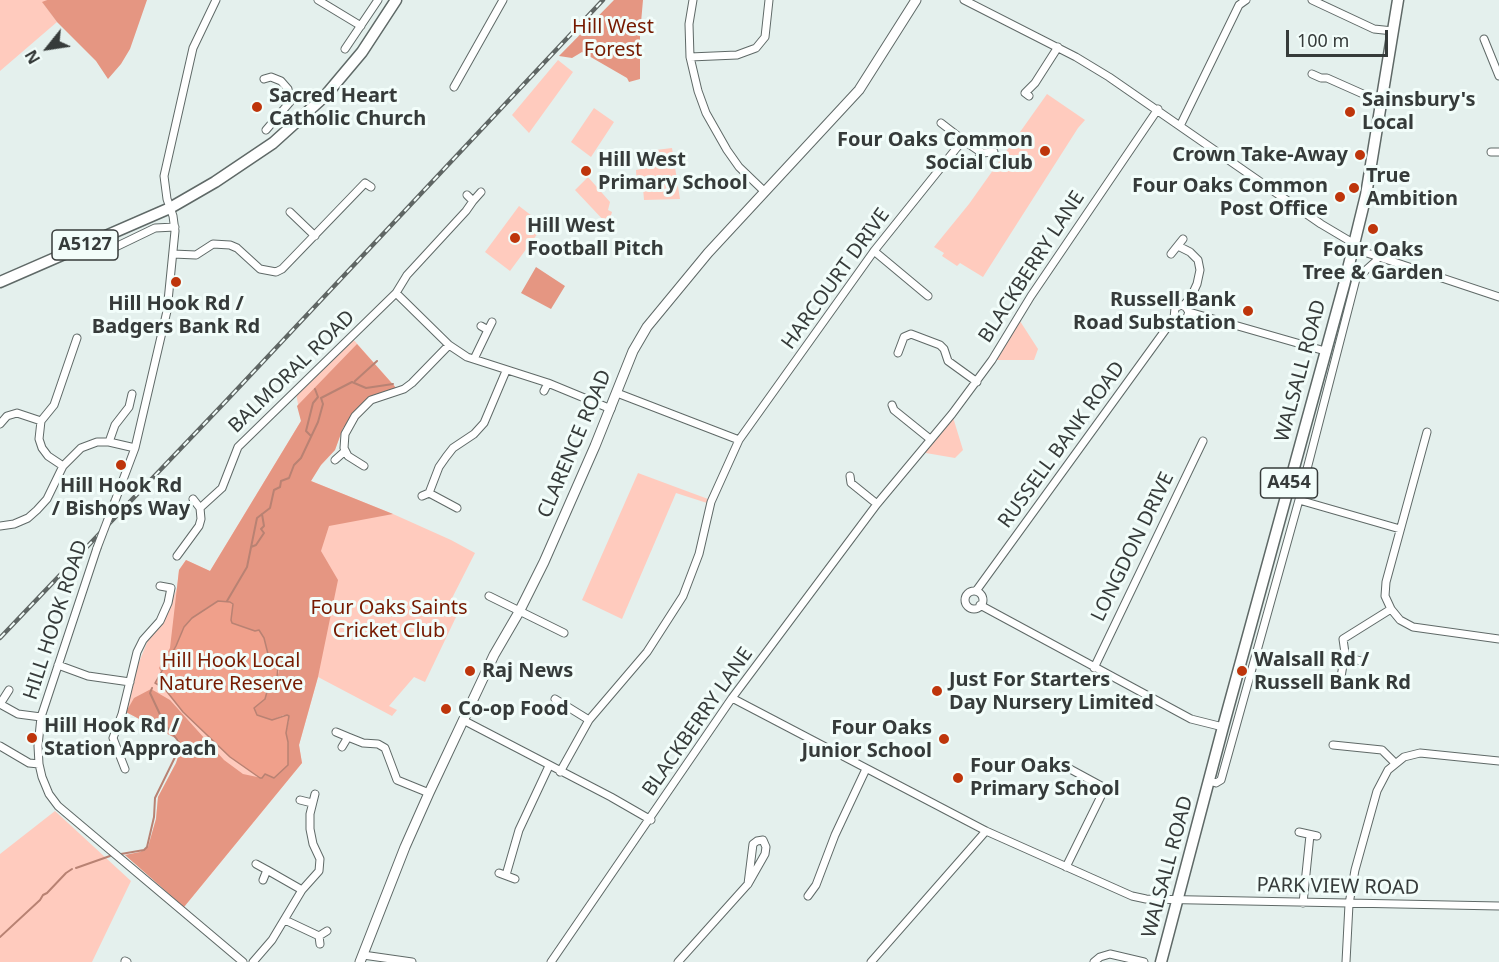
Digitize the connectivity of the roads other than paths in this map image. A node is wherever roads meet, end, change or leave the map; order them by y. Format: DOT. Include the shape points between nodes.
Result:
graph roads {
  1 [pos="216,0"];
  2 [pos="318,0"];
  3 [pos="396,0"];
  4 [pos="503,0"];
  5 [pos="693,0"];
  6 [pos="769,0"];
  7 [pos="916,0"];
  8 [pos="964,0"];
  9 [pos="1246,0"];
  10 [pos="1312,0"];
  11 [pos="1398,0"];
  12 [pos="377,2"];
  13 [pos="388,12"];
  14 [pos="361,26"];
  15 [pos="1393,31"];
  16 [pos="1484,39"];
  17 [pos="1058,47"];
  18 [pos="345,49"];
  19 [pos="690,57"];
  20 [pos="1312,74"];
  21 [pos="1499,76"];
  22 [pos="264,79"];
  23 [pos="454,87"];
  24 [pos="1025,93"];
  25 [pos="1381,102"];
  26 [pos="1158,109"];
  27 [pos="285,110"];
  28 [pos="301,120"];
  29 [pos="940,123"];
  30 [pos="1180,126"];
  31 [pos="266,130"];
  32 [pos="963,140"];
  33 [pos="994,152"];
  34 [pos="982,153"];
  35 [pos="974,165"];
  36 [pos="359,177"];
  37 [pos="481,192"];
  38 [pos="765,192"];
  39 [pos="467,195"];
  40 [pos="473,201"];
  41 [pos="170,208"];
  42 [pos="290,212"];
  43 [pos="175,227"];
  44 [pos="315,236"];
  45 [pos="86,244"];
  46 [pos="1353,245"];
  47 [pos="874,251"];
  48 [pos="173,254"];
  49 [pos="1172,254"];
  50 [pos="1378,256"];
  51 [pos="0,282"];
  52 [pos="396,293"];
  53 [pos="928,296"];
  54 [pos="1499,297"];
  55 [pos="1183,306"];
  56 [pos="1189,312"];
  57 [pos="1174,318"];
  58 [pos="492,321"];
  59 [pos="77,338"];
  60 [pos="449,345"];
  61 [pos="62,351"];
  62 [pos="1325,351"];
  63 [pos="898,353"];
  64 [pos="70,354"];
  65 [pos="474,358"];
  66 [pos="506,371"];
  67 [pos="977,382"];
  68 [pos="617,393"];
  69 [pos="132,394"];
  70 [pos="892,405"];
  71 [pos="611,409"];
  72 [pos="41,421"];
  73 [pos="0,424"];
  74 [pos="1427,432"];
  75 [pos="930,439"];
  76 [pos="739,440"];
  77 [pos="1203,441"];
  78 [pos="109,442"];
  79 [pos="135,448"];
  80 [pos="345,452"];
  81 [pos="335,460"];
  82 [pos="63,466"];
  83 [pos="364,466"];
  84 [pos="850,476"];
  85 [pos="193,499"];
  86 [pos="1299,500"];
  87 [pos="877,504"];
  88 [pos="200,508"];
  89 [pos="457,508"];
  90 [pos="0,526"];
  91 [pos="1400,529"];
  92 [pos="177,556"];
  93 [pos="160,585"];
  94 [pos="976,591"];
  95 [pos="489,596"];
  96 [pos="981,605"];
  97 [pos="1391,609"];
  98 [pos="519,612"];
  99 [pos="1341,630"];
  100 [pos="564,633"];
  101 [pos="1343,639"];
  102 [pos="1499,639"];
  103 [pos="1345,657"];
  104 [pos="1361,661"];
  105 [pos="58,665"];
  106 [pos="1094,668"];
  107 [pos="1341,677"];
  108 [pos="130,682"];
  109 [pos="9,690"];
  110 [pos="732,698"];
  111 [pos="555,699"];
  112 [pos="41,717"];
  113 [pos="463,720"];
  114 [pos="589,720"];
  115 [pos="1223,727"];
  116 [pos="336,732"];
  117 [pos="348,737"];
  118 [pos="1333,745"];
  119 [pos="0,746"];
  120 [pos="342,747"];
  121 [pos="116,749"];
  122 [pos="108,752"];
  123 [pos="1499,761"];
  124 [pos="1395,762"];
  125 [pos="39,764"];
  126 [pos="549,766"];
  127 [pos="124,769"];
  128 [pos="866,769"];
  129 [pos="1070,769"];
  130 [pos="560,772"];
  131 [pos="1209,781"];
  132 [pos="429,793"];
  133 [pos="315,794"];
  134 [pos="300,800"];
  135 [pos="312,803"];
  136 [pos="651,820"];
  137 [pos="986,831"];
  138 [pos="1299,832"];
  139 [pos="256,864"];
  140 [pos="1066,867"];
  141 [pos="267,870"];
  142 [pos="515,879"];
  143 [pos="263,880"];
  144 [pos="748,884"];
  145 [pos="302,890"];
  146 [pos="808,896"];
  147 [pos="1177,900"];
  148 [pos="1303,903"];
  149 [pos="1349,904"];
  150 [pos="1499,906"];
  151 [pos="285,920"];
  152 [pos="327,931"];
  153 [pos="361,959"];
  154 [pos="243,962"];
  155 [pos="253,962"];
  156 [pos="412,962"];
  157 [pos="551,962"];
  158 [pos="678,962"];
  159 [pos="871,962"];
  160 [pos="1094,962"];
  161 [pos="1144,962"];
  162 [pos="1161,962"];
  163 [pos="1346,962"];
  1 -- 41 [label="street, HILL HOOK ROAD" via="193,48 183,83 164,176"];
  2 -- 14 [label="street"];
  3 -- 13 [label="main road, A5127"];
  4 -- 23 [label="street"];
  5 -- 19 [label="street"];
  6 -- 19 [label="street" via="765,37 756,48 737,55"];
  7 -- 38 [label="street, CLARENCE ROAD" via="859,90"];
  8 -- 17 [label="street"];
  9 -- 30 [label="street" via="1239,5"];
  10 -- 15 [label="street" via="1374,29"];
  11 -- 15 [label="main road, WALSALL ROAD / A454"];
  12 -- 13 [label="street"];
  12 -- 14 [label="street"];
  13 -- 28 [label="main road, A5127" via="355,62"];
  14 -- 18 [label="street"];
  15 -- 25 [label="main road, WALSALL ROAD / A454"];
  16 -- 21 [label="street"];
  17 -- 24 [label="street"];
  17 -- 26 [label="street"];
  19 -- 38 [label="street" via="698,91 716,134 739,166"];
  20 -- 25 [label="street"];
  22 -- 27 [label="street" via="281,81 288,89 290,102"];
  25 -- 46 [label="main road, WALSALL ROAD / A454" via="1366,195"];
  26 -- 30 [label="street"];
  26 -- 67 [label="street, BLACKBERRY LANE"];
  27 -- 28 [label="street"];
  27 -- 31 [label="street"];
  28 -- 41 [label="main road, A5127" via="215,182"];
  29 -- 32 [label="street"];
  30 -- 46 [label="street"];
  32 -- 34 [label="street"];
  32 -- 47 [label="street, HARCOURT DRIVE"];
  33 -- 34 [label="street"];
  34 -- 35 [label="street"];
  36 -- 44 [label="street" via="368,185"];
  37 -- 40 [label="street, BALMORAL ROAD"];
  38 -- 68 [label="street, CLARENCE ROAD" via="646,327"];
  39 -- 40 [label="street"];
  40 -- 52 [label="street, BALMORAL ROAD" via="407,275"];
  41 -- 43 [label="street, HILL HOOK ROAD"];
  41 -- 45 [label="main road, A5127"];
  42 -- 44 [label="street"];
  43 -- 45 [label="street" via="155,228 99,255 94,255"];
  43 -- 48 [label="street, HILL HOOK ROAD"];
  44 -- 48 [label="street" via="276,272 260,269 230,245 213,244 196,255"];
  45 -- 51 [label="main road, A5127"];
  46 -- 50 [label="street"];
  46 -- 62 [label="main road, WALSALL ROAD / A454"];
  47 -- 53 [label="street"];
  47 -- 76 [label="street, HARCOURT DRIVE"];
  48 -- 79 [label="street, HILL HOOK ROAD" via="167,311"];
  49 -- 55 [label="street" via="1180,242 1200,259 1197,284"];
  50 -- 54 [label="street"];
  50 -- 86 [label="street, WALSALL ROAD" via="1356,279"];
  52 -- 60 [label="street"];
  52 -- 88 [label="street, BALMORAL ROAD" via="246,438 222,488"];
  55 -- 56 [label="street"];
  55 -- 57 [label="street, RUSSELL BANK ROAD" via="1175,308"];
  56 -- 57 [label="street" via="1186,320"];
  56 -- 62 [label="street"];
  57 -- 94 [label="street, RUSSELL BANK ROAD"];
  58 -- 65 [label="street" via="485,328"];
  59 -- 64 [label="street"];
  60 -- 65 [label="street"];
  60 -- 80 [label="street" via="412,383 371,400 355,416 345,434"];
  61 -- 64 [label="street"];
  62 -- 115 [label="main road, WALSALL ROAD / A454"];
  63 -- 67 [label="street" via="904,337 910,334 940,345 948,361"];
  64 -- 72 [label="street" via="54,405"];
  65 -- 66 [label="street"];
  66 -- 71 [label="street" via="526,374 546,387"];
  66 -- 89 [label="street" via="484,423 453,448 426,495"];
  67 -- 75 [label="street, BLACKBERRY LANE"];
  68 -- 71 [label="street, CLARENCE ROAD"];
  68 -- 76 [label="street"];
  69 -- 78 [label="street" via="133,408 115,425"];
  70 -- 75 [label="street"];
  71 -- 98 [label="street, CLARENCE ROAD"];
  72 -- 73 [label="street" via="17,413"];
  72 -- 82 [label="street" via="42,448"];
  74 -- 91 [label="street"];
  75 -- 87 [label="street, BLACKBERRY LANE"];
  76 -- 114 [label="street, HARCOURT DRIVE" via="711,502 699,554 683,596 647,652"];
  77 -- 106 [label="street, LONGDON DRIVE"];
  78 -- 79 [label="street"];
  78 -- 82 [label="street" via="87,445"];
  79 -- 105 [label="street, HILL HOOK ROAD, bridge"];
  80 -- 81 [label="street"];
  80 -- 83 [label="street"];
  82 -- 90 [label="street" via="47,499 37,510 28,518"];
  84 -- 87 [label="street" via="851,483"];
  85 -- 88 [label="street"];
  86 -- 91 [label="street"];
  86 -- 131 [label="street, WALSALL ROAD" via="1221,780"];
  87 -- 110 [label="street, BLACKBERRY LANE"];
  88 -- 92 [label="street" via="199,526"];
  91 -- 97 [label="street" via="1386,582 1385,596"];
  93 -- 108 [label="street" via="171,588 168,603 137,652"];
  94 -- 96 [label="street" via="982,598"];
  94 -- 96 [label="street" via="967,594 966,603 973,608"];
  95 -- 98 [label="street"];
  96 -- 106 [label="street"];
  97 -- 101 [label="street"];
  97 -- 102 [label="street" via="1413,627"];
  98 -- 100 [label="street"];
  98 -- 113 [label="street, CLARENCE ROAD"];
  99 -- 101 [label="street"];
  101 -- 103 [label="street"];
  103 -- 104 [label="street"];
  103 -- 107 [label="street"];
  105 -- 108 [label="street" via="88,676"];
  105 -- 112 [label="street, HILL HOOK ROAD"];
  106 -- 115 [label="street" via="1191,719"];
  108 -- 121 [label="street" via="113,738"];
  109 -- 112 [label="street" via="0,704 18,714"];
  110 -- 128 [label="street, PARK VIEW ROAD"];
  110 -- 136 [label="street, BLACKBERRY LANE"];
  111 -- 114 [label="street"];
  112 -- 125 [label="street, HILL HOOK ROAD"];
  113 -- 126 [label="street"];
  113 -- 132 [label="street, CLARENCE ROAD"];
  114 -- 130 [label="street, HARCOURT DRIVE"];
  115 -- 131 [label="main road, WALSALL ROAD / A454"];
  116 -- 117 [label="street"];
  117 -- 120 [label="street"];
  117 -- 132 [label="street" via="385,748 398,780"];
  118 -- 124 [label="street" via="1382,750"];
  119 -- 125 [label="street" via="29,763"];
  121 -- 122 [label="street"];
  121 -- 127 [label="street"];
  123 -- 124 [label="street" via="1420,753"];
  124 -- 149 [label="street" via="1372,807"];
  125 -- 154 [label="street, HILL HOOK ROAD" via="49,794 58,806"];
  126 -- 130 [label="street"];
  126 -- 142 [label="street" via="502,874"];
  128 -- 137 [label="street, PARK VIEW ROAD"];
  128 -- 146 [label="street"];
  129 -- 140 [label="street" via="1105,788"];
  130 -- 136 [label="street"];
  131 -- 147 [label="main road, WALSALL ROAD / A454"];
  132 -- 153 [label="street, CLARENCE ROAD"];
  133 -- 135 [label="street"];
  134 -- 135 [label="street"];
  135 -- 145 [label="street" via="310,829 321,865"];
  136 -- 157 [label="street, BLACKBERRY LANE"];
  137 -- 140 [label="street, PARK VIEW ROAD"];
  137 -- 159 [label="street"];
  138 -- 148 [label="street" via="1314,836"];
  139 -- 141 [label="street"];
  140 -- 147 [label="street, PARK VIEW ROAD" via="1132,896"];
  141 -- 143 [label="street"];
  141 -- 145 [label="street"];
  144 -- 144 [label="street" via="753,844 763,840 765,854"];
  144 -- 158 [label="street"];
  145 -- 151 [label="street"];
  147 -- 148 [label="street, PARK VIEW ROAD"];
  147 -- 162 [label="main road, WALSALL ROAD / A454"];
  148 -- 149 [label="street, PARK VIEW ROAD"];
  149 -- 150 [label="street, PARK VIEW ROAD"];
  149 -- 163 [label="street"];
  151 -- 152 [label="street" via="320,940"];
  151 -- 155 [label="street"];
  153 -- 156 [label="street"];
  160 -- 161 [label="street" via="1110,954"];
}
